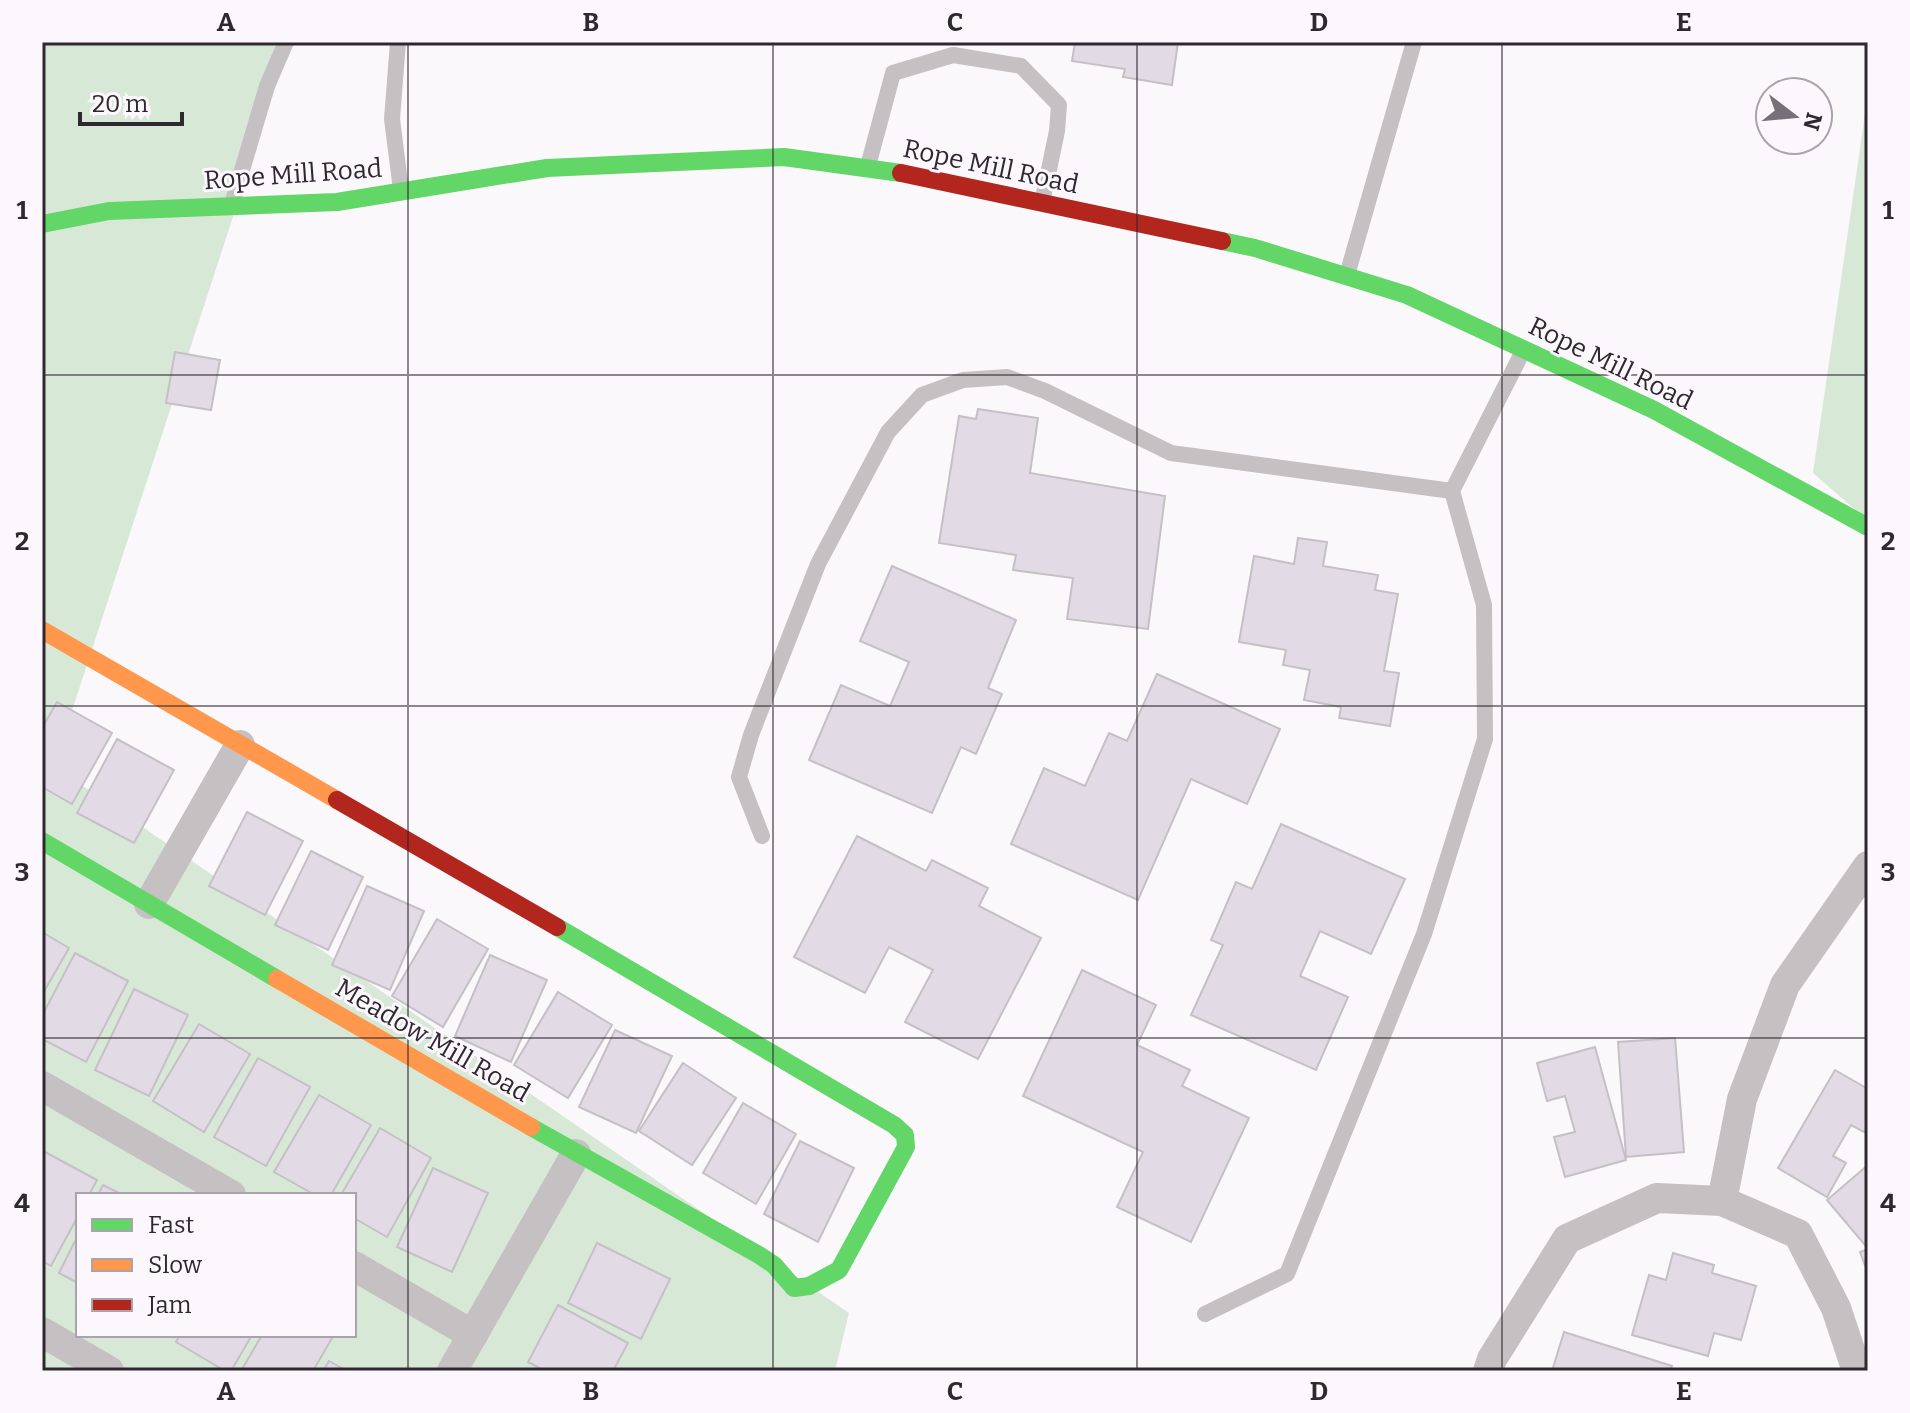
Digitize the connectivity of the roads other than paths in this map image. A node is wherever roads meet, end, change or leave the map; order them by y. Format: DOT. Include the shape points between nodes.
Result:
graph roads {
  1 [pos="286,42"];
  2 [pos="398,42"];
  3 [pos="1414,42"];
  4 [pos="867,168"];
  5 [pos="402,192"];
  6 [pos="1042,203"];
  7 [pos="231,206"];
  8 [pos="42,224"];
  9 [pos="1347,277"];
  10 [pos="1524,349"];
  11 [pos="1452,491"];
  12 [pos="1868,527"];
  13 [pos="42,630"];
  14 [pos="240,745"];
  15 [pos="762,836"];
  16 [pos="42,841"];
  17 [pos="1868,866"];
  18 [pos="149,904"];
  19 [pos="42,1086"];
  20 [pos="576,1154"];
  21 [pos="228,1193"];
  22 [pos="1722,1201"];
  23 [pos="356,1267"];
  24 [pos="1205,1314"];
  25 [pos="42,1332"];
  26 [pos="473,1335"];
  27 [pos="109,1371"];
  28 [pos="452,1371"];
  29 [pos="1488,1371"];
  30 [pos="1857,1371"];
  1 -- 7 [label="lane" via="267,86"];
  2 -- 5 [label="lane" via="392,119"];
  3 -- 9 [label="lane"];
  4 -- 5 [label="street, Rope Mill Road" via="784,157 547,168"];
  4 -- 6 [label="street, Rope Mill Road"];
  4 -- 6 [label="lane" via="893,73 953,55 1021,66 1059,105"];
  5 -- 7 [label="street, Rope Mill Road" via="337,202"];
  6 -- 9 [label="street, Rope Mill Road" via="1255,248"];
  7 -- 8 [label="street, Rope Mill Road" via="109,211"];
  9 -- 10 [label="street, Rope Mill Road" via="1407,295"];
  10 -- 11 [label="lane"];
  10 -- 12 [label="street, Rope Mill Road" via="1654,410"];
  11 -- 15 [label="lane" via="1171,453 1007,377 963,380 922,395 888,432 818,564 751,735 739,777"];
  11 -- 24 [label="lane" via="1484,605 1485,739 1424,934 1287,1274"];
  13 -- 14 [label="street"];
  14 -- 18 [label="street"];
  14 -- 20 [label="street, Meadow Mill Road" via="894,1125 905,1135 906,1147 839,1270 794,1288 759,1255"];
  16 -- 18 [label="street, Meadow Mill Road"];
  17 -- 22 [label="street" via="1785,985 1742,1099"];
  18 -- 20 [label="street, Meadow Mill Road"];
  19 -- 21 [label="street"];
  20 -- 26 [label="street"];
  22 -- 29 [label="street" via="1657,1198 1567,1239"];
  22 -- 30 [label="street" via="1798,1234 1836,1308"];
  23 -- 26 [label="street"];
  25 -- 27 [label="street"];
  26 -- 28 [label="street"];
}
